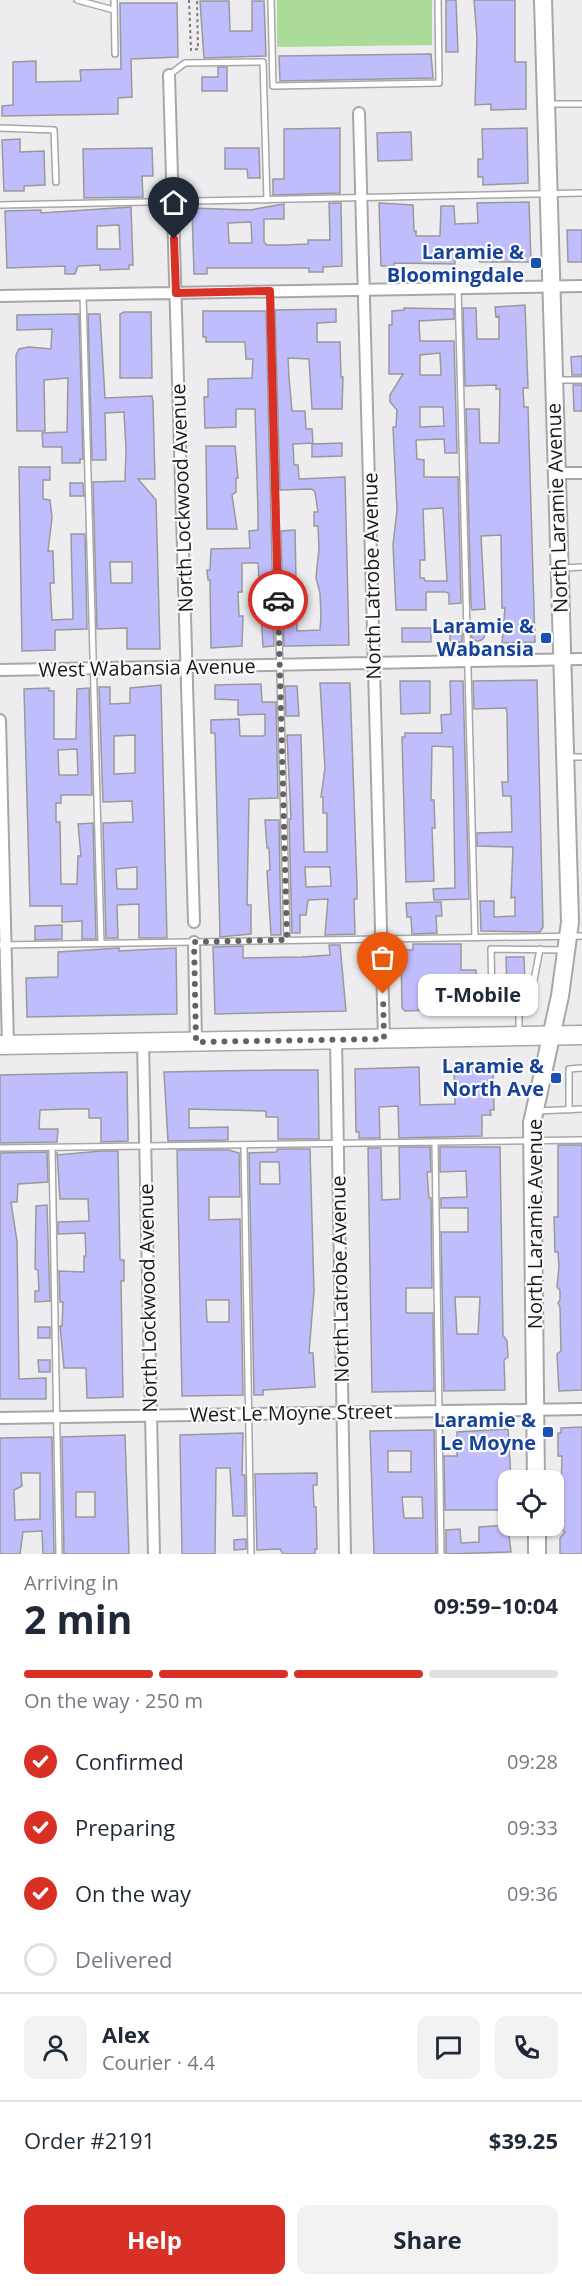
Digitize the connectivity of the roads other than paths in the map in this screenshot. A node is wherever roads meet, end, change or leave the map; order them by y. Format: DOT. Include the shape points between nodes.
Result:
graph roads {
  1 [pos="77,0"];
  2 [pos="114,0"];
  3 [pos="272,0"];
  4 [pos="438,0"];
  5 [pos="543,0"];
  6 [pos="114,10"];
  7 [pos="115,54"];
  8 [pos="169,75"];
  9 [pos="546,104"];
  10 [pos="582,104"];
  11 [pos="358,113"];
  12 [pos="0,128"];
  13 [pos="56,182"];
  14 [pos="582,193"];
  15 [pos="549,194"];
  16 [pos="362,198"];
  17 [pos="267,200"];
  18 [pos="173,201"];
  19 [pos="0,205"];
  20 [pos="551,286"];
  21 [pos="582,286"];
  22 [pos="458,288"];
  23 [pos="365,290"];
  24 [pos="270,291"];
  25 [pos="176,293"];
  26 [pos="82,295"];
  27 [pos="0,296"];
  28 [pos="554,380"];
  29 [pos="582,380"];
  30 [pos="556,473"];
  31 [pos="582,473"];
  32 [pos="582,567"];
  33 [pos="558,568"];
  34 [pos="582,659"];
  35 [pos="562,660"];
  36 [pos="467,662"];
  37 [pos="374,663"];
  38 [pos="280,665"];
  39 [pos="187,667"];
  40 [pos="93,669"];
  41 [pos="0,670"];
  42 [pos="0,720"];
  43 [pos="565,757"];
  44 [pos="582,757"];
  45 [pos="575,849"];
  46 [pos="194,922"];
  47 [pos="476,938"];
  48 [pos="381,939"];
  49 [pos="287,940"];
  50 [pos="573,940"];
  51 [pos="194,942"];
  52 [pos="101,943"];
  53 [pos="3,945"];
  54 [pos="540,950"];
  55 [pos="519,996"];
  56 [pos="582,1035"];
  57 [pos="519,1036"];
  58 [pos="552,1036"];
  59 [pos="336,1039"];
  60 [pos="384,1039"];
  61 [pos="196,1042"];
  62 [pos="143,1043"];
  63 [pos="4,1045"];
  64 [pos="582,1068"];
  65 [pos="582,1109"];
  66 [pos="570,1110"];
  67 [pos="535,1111"];
  68 [pos="582,1140"];
  69 [pos="532,1141"];
  70 [pos="435,1142"];
  71 [pos="338,1143"];
  72 [pos="243,1145"];
  73 [pos="145,1146"];
  74 [pos="0,1148"];
  75 [pos="52,1148"];
  76 [pos="582,1409"];
  77 [pos="535,1410"];
  78 [pos="438,1411"];
  79 [pos="342,1413"];
  80 [pos="249,1414"];
  81 [pos="151,1416"];
  82 [pos="56,1417"];
  83 [pos="0,1418"];
  84 [pos="536,1470"];
  85 [pos="537,1536"];
  86 [pos="59,1554"];
  87 [pos="154,1554"];
  88 [pos="251,1554"];
  89 [pos="345,1554"];
  90 [pos="441,1554"];
  91 [pos="537,1554"];
  1 -- 6 [label="lane"];
  2 -- 6 [label="lane"];
  3 -- 4 [label="lane" via="273,86 440,83"];
  5 -- 9 [label="street, North Laramie Avenue"];
  6 -- 7 [label="lane"];
  8 -- 17 [label="lane" via="185,63 263,62"];
  8 -- 18 [label="street, North Lockwood Avenue"];
  9 -- 10 [label="lane"];
  9 -- 15 [label="street, North Laramie Avenue"];
  11 -- 16 [label="street, North Latrobe Avenue"];
  12 -- 13 [label="lane" via="54,130"];
  14 -- 15 [label="lane"];
  15 -- 16 [label="lane"];
  15 -- 20 [label="street, North Laramie Avenue"];
  16 -- 17 [label="lane"];
  16 -- 23 [label="street, North Latrobe Avenue"];
  17 -- 18 [label="lane"];
  18 -- 19 [label="lane"];
  18 -- 25 [label="street, North Lockwood Avenue"];
  20 -- 21 [label="street"];
  20 -- 22 [label="street"];
  20 -- 28 [label="street, North Laramie Avenue"];
  22 -- 23 [label="street"];
  22 -- 36 [label="lane"];
  23 -- 24 [label="street"];
  23 -- 37 [label="street, North Latrobe Avenue"];
  24 -- 25 [label="street"];
  24 -- 38 [label="lane"];
  25 -- 26 [label="street"];
  25 -- 39 [label="street, North Lockwood Avenue"];
  26 -- 27 [label="street"];
  26 -- 40 [label="lane"];
  28 -- 29 [label="lane"];
  28 -- 30 [label="street, North Laramie Avenue"];
  30 -- 31 [label="street"];
  30 -- 33 [label="street, North Laramie Avenue"];
  32 -- 33 [label="lane"];
  33 -- 35 [label="street, North Laramie Avenue"];
  34 -- 35 [label="street, West Wabansia Avenue"];
  35 -- 36 [label="street, West Wabansia Avenue"];
  35 -- 43 [label="street, North Laramie Avenue"];
  36 -- 37 [label="street, West Wabansia Avenue"];
  36 -- 47 [label="lane"];
  37 -- 38 [label="street, West Wabansia Avenue"];
  37 -- 48 [label="street, North Latrobe Avenue"];
  38 -- 39 [label="street, West Wabansia Avenue"];
  38 -- 49 [label="lane"];
  39 -- 40 [label="street, West Wabansia Avenue"];
  39 -- 46 [label="street, North Lockwood Avenue"];
  40 -- 41 [label="street, West Wabansia Avenue"];
  40 -- 52 [label="lane"];
  42 -- 53 [label="street"];
  43 -- 44 [label="lane"];
  43 -- 45 [label="street, North Laramie Avenue"];
  45 -- 50 [label="street, North Laramie Avenue"];
  47 -- 48 [label="lane"];
  47 -- 50 [label="lane"];
  48 -- 49 [label="lane"];
  48 -- 60 [label="street, North Latrobe Avenue"];
  49 -- 51 [label="lane"];
  50 -- 54 [label="lane"];
  50 -- 58 [label="street, North Laramie Avenue"];
  51 -- 52 [label="lane"];
  51 -- 61 [label="street"];
  52 -- 53 [label="lane"];
  53 -- 63 [label="street"];
  54 -- 55 [label="lane" via="531,996"];
  54 -- 55 [label="lane" via="491,950 492,997"];
  55 -- 57 [label="lane"];
  56 -- 58 [label="main road"];
  57 -- 58 [label="main road"];
  57 -- 60 [label="main road"];
  58 -- 67 [label="street, North Laramie Avenue"];
  59 -- 60 [label="main road"];
  59 -- 61 [label="main road"];
  59 -- 71 [label="street, North Latrobe Avenue"];
  61 -- 62 [label="main road"];
  62 -- 63 [label="main road"];
  62 -- 73 [label="street, North Lockwood Avenue"];
  64 -- 66 [label="lane" via="569,1069"];
  65 -- 66 [label="lane"];
  66 -- 67 [label="lane"];
  67 -- 69 [label="street, North Laramie Avenue"];
  68 -- 69 [label="lane"];
  69 -- 70 [label="lane"];
  69 -- 77 [label="street, North Laramie Avenue"];
  70 -- 71 [label="lane"];
  70 -- 78 [label="lane"];
  71 -- 72 [label="lane"];
  71 -- 79 [label="street, North Latrobe Avenue"];
  72 -- 73 [label="lane"];
  72 -- 80 [label="lane"];
  73 -- 75 [label="lane"];
  73 -- 81 [label="street, North Lockwood Avenue"];
  74 -- 75 [label="lane"];
  75 -- 82 [label="lane"];
  76 -- 77 [label="street, West Le Moyne Street"];
  77 -- 78 [label="street, West Le Moyne Street"];
  77 -- 84 [label="street, North Laramie Avenue"];
  78 -- 79 [label="street, West Le Moyne Street"];
  78 -- 90 [label="lane"];
  79 -- 80 [label="street, West Le Moyne Street"];
  79 -- 89 [label="street, North Latrobe Avenue"];
  80 -- 81 [label="street, West Le Moyne Street"];
  80 -- 88 [label="lane"];
  81 -- 82 [label="street, West Le Moyne Street"];
  81 -- 87 [label="street, North Lockwood Avenue"];
  82 -- 83 [label="street, West Le Moyne Street"];
  82 -- 86 [label="lane"];
  85 -- 91 [label="street"];
}
